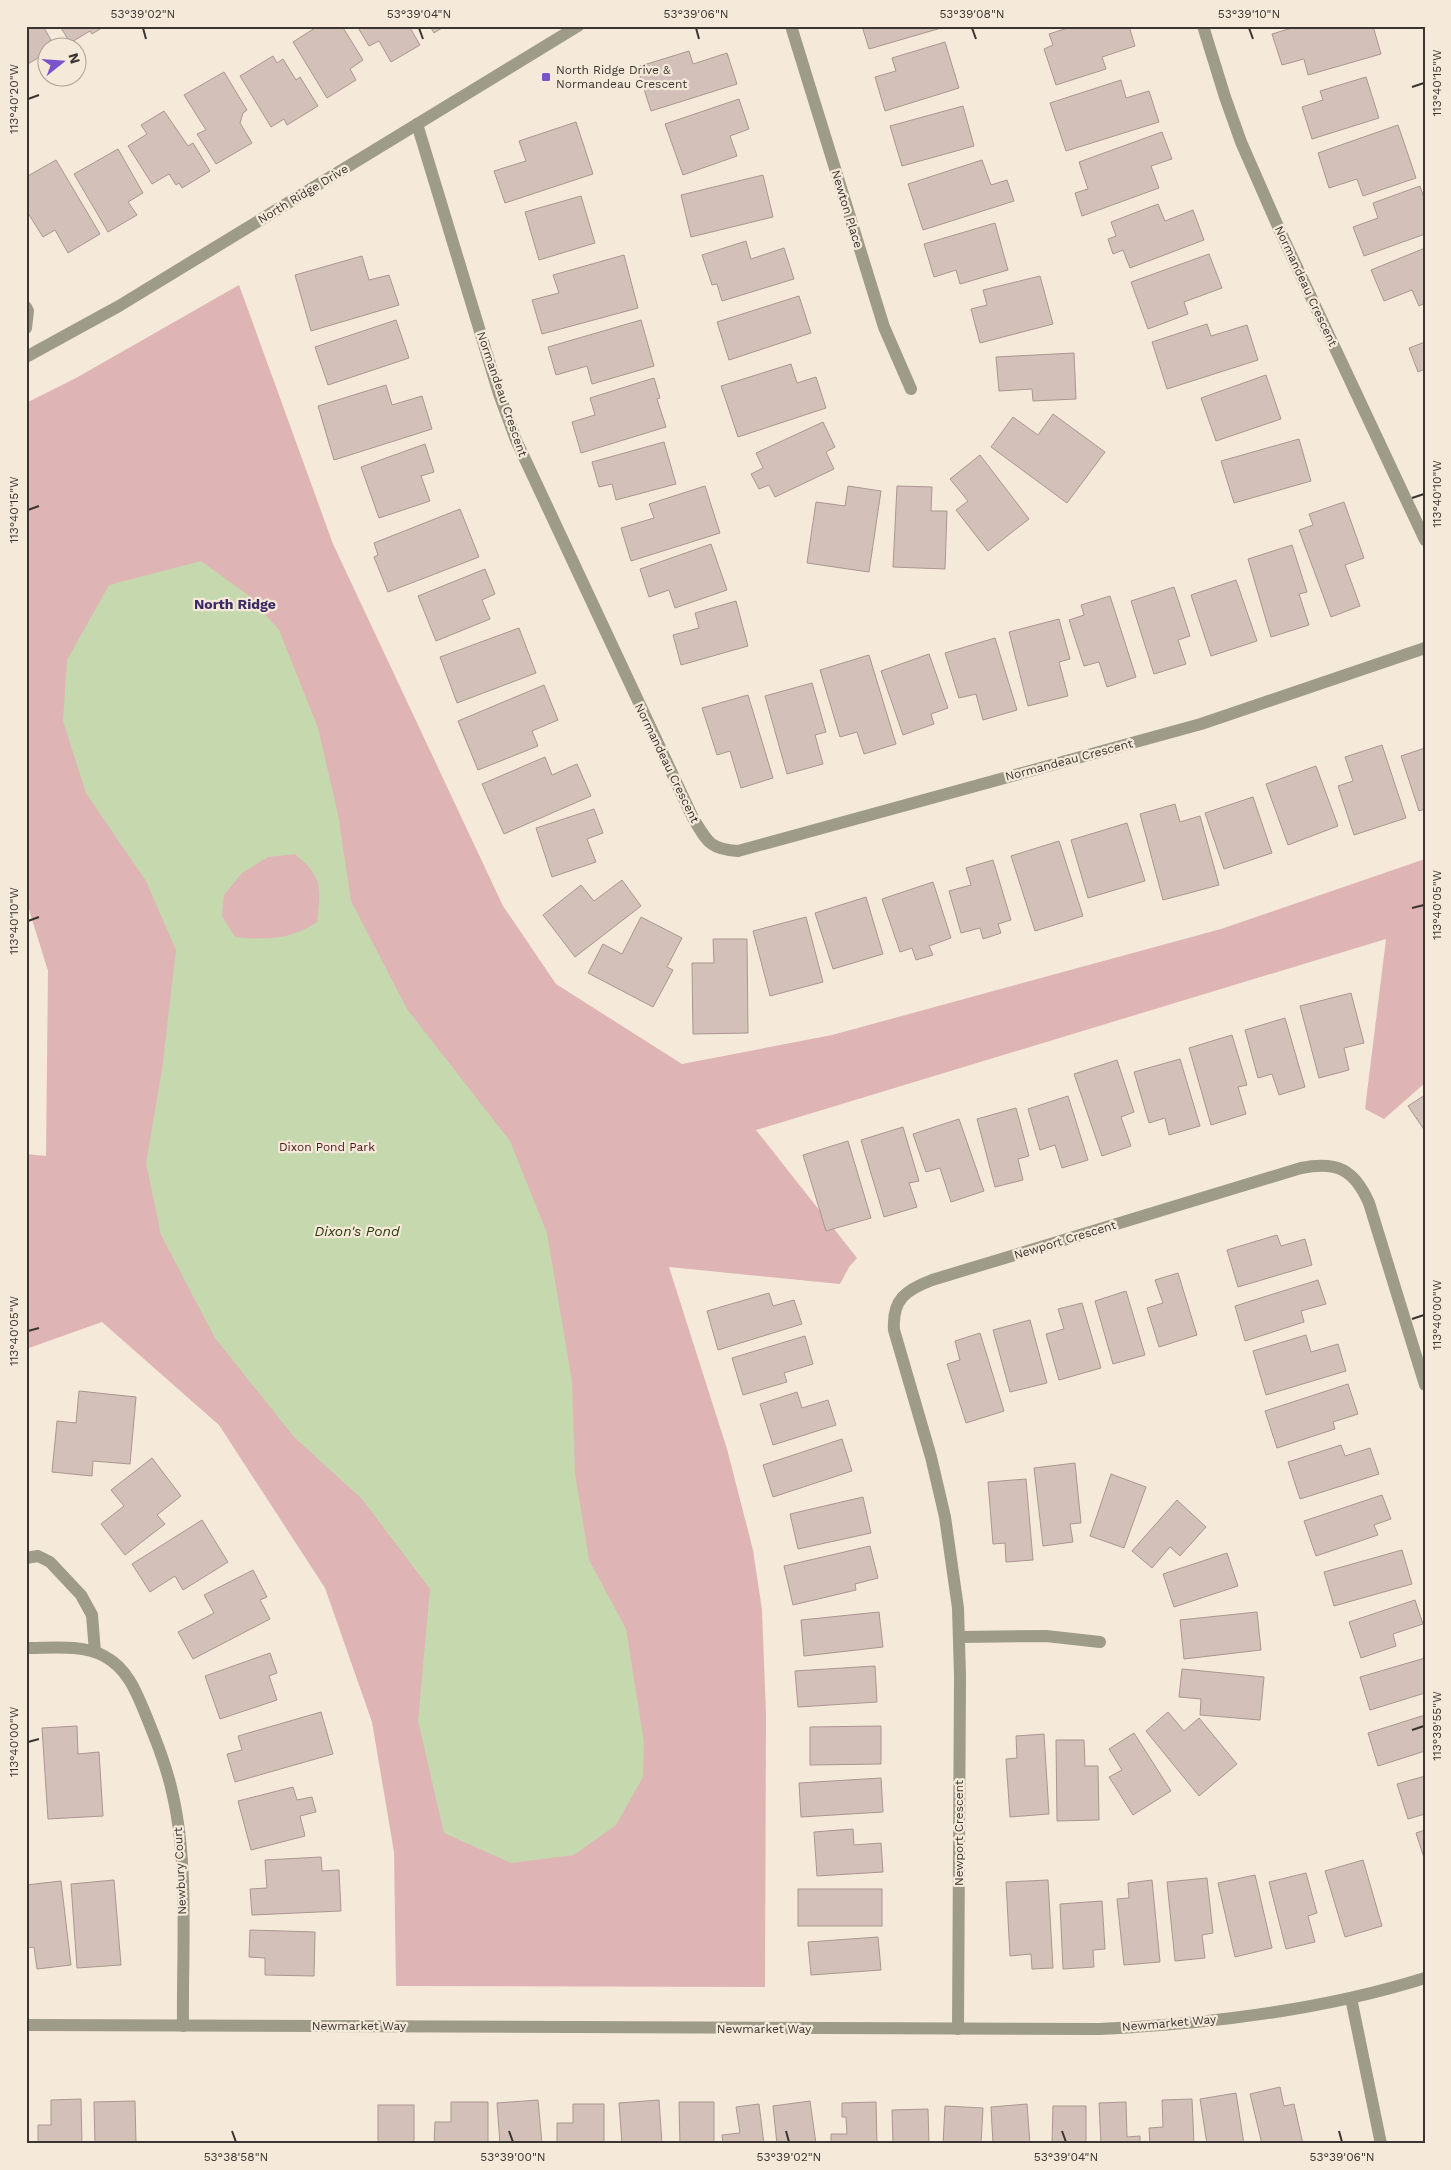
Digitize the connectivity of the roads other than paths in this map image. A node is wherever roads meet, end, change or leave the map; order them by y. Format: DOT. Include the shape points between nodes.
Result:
graph roads {
  1 [pos="578,26"];
  2 [pos="791,26"];
  3 [pos="1202,26"];
  4 [pos="417,124"];
  5 [pos="26,307"];
  6 [pos="26,328"];
  7 [pos="26,356"];
  8 [pos="911,389"];
  9 [pos="1425,540"];
  10 [pos="1425,648"];
  11 [pos="1425,1385"];
  12 [pos="26,1558"];
  13 [pos="959,1637"];
  14 [pos="1100,1642"];
  15 [pos="26,1648"];
  16 [pos="95,1652"];
  17 [pos="1425,1978"];
  18 [pos="1351,1998"];
  19 [pos="26,2026"];
  20 [pos="183,2026"];
  21 [pos="958,2029"];
  22 [pos="1381,2144"];
  1 -- 4 [label="street, North Ridge Drive"];
  2 -- 8 [label="street, Newton Place" via="884,328"];
  3 -- 9 [label="street, Normandeau Crescent" via="1245,151"];
  4 -- 7 [label="street, North Ridge Drive" via="120,306"];
  4 -- 10 [label="street, Normandeau Crescent" via="516,440 693,818 706,839 719,850 738,851 1201,724"];
  5 -- 6 [label="street"];
  11 -- 13 [label="street, Newport Crescent" via="1369,1203 1358,1182 1337,1166 1301,1168 912,1288 898,1303 893,1317 894,1330 941,1498 955,1579"];
  12 -- 16 [label="street" via="38,1556 50,1562 81,1595 92,1615"];
  13 -- 14 [label="street" via="1046,1636"];
  13 -- 21 [label="street, Newport Crescent"];
  15 -- 16 [label="street, Newbury Court"];
  16 -- 20 [label="street, Newbury Court" via="115,1663 134,1688 158,1747 173,1796 182,1872"];
  17 -- 18 [label="street"];
  18 -- 21 [label="street, Newmarket Way" via="1282,2010 1137,2027"];
  18 -- 22 [label="street"];
  19 -- 20 [label="street, Newmarket Way"];
  20 -- 21 [label="street, Newmarket Way"];
}
